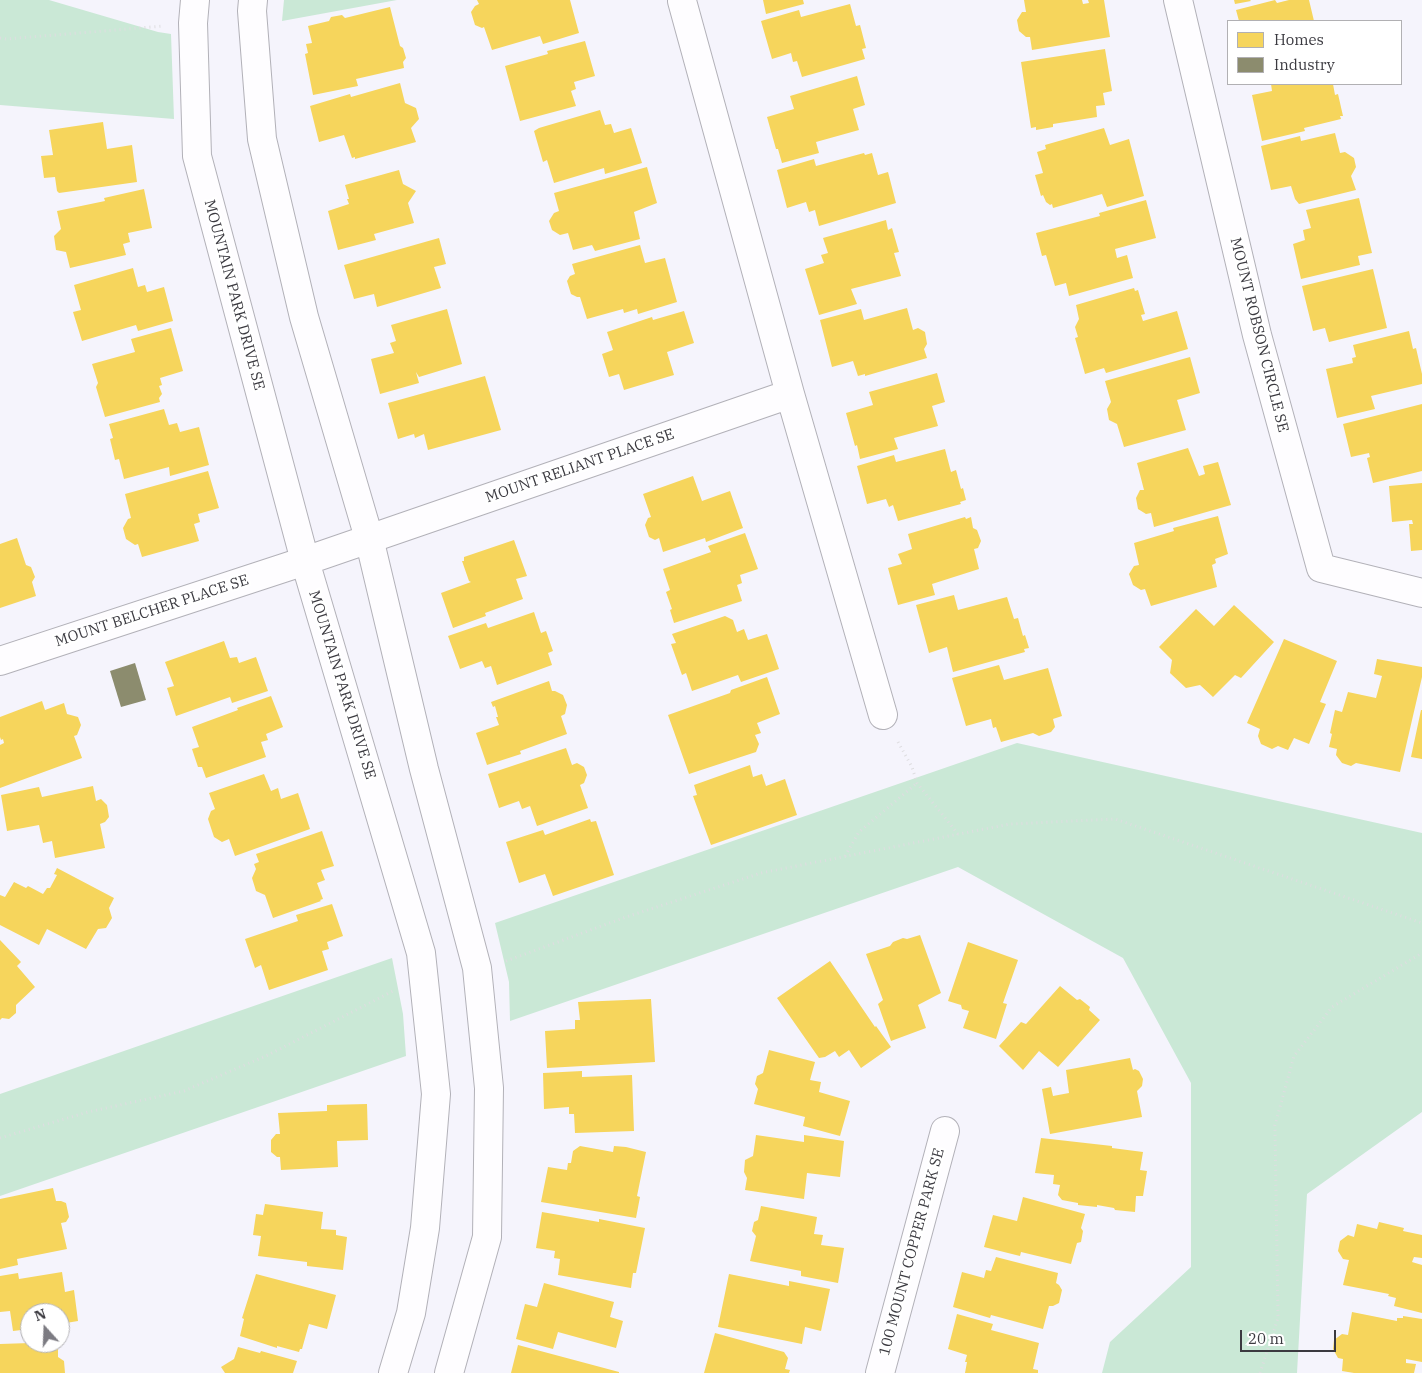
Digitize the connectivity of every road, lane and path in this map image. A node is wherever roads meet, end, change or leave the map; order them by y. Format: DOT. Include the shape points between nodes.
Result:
graph roads {
  1 [pos="253,0"];
  2 [pos="1178,0"];
  3 [pos="682,2"];
  4 [pos="194,12"];
  5 [pos="0,38"];
  6 [pos="790,394"];
  7 [pos="369,538"];
  8 [pos="305,561"];
  9 [pos="1422,593"];
  10 [pos="0,662"];
  11 [pos="883,715"];
  12 [pos="917,783"];
  13 [pos="958,834"];
  14 [pos="846,856"];
  15 [pos="1422,923"];
  16 [pos="1422,953"];
  17 [pos="501,962"];
  18 [pos="402,986"];
  19 [pos="945,1131"];
  20 [pos="0,1138"];
  21 [pos="393,1373"];
  22 [pos="449,1373"];
  23 [pos="880,1373"];
  24 [pos="1260,1373"];
  1 -- 7 [label="street" via="262,139 304,317"];
  2 -- 9 [label="street, MOUNT ROBSON CIRCLE SE" via="1257,335 1321,568"];
  3 -- 6 [label="street"];
  4 -- 5 [label="path"];
  4 -- 8 [label="street, MOUNTAIN PARK DRIVE SE" via="197,156"];
  6 -- 7 [label="street, MOUNT RELIANT PLACE SE"];
  6 -- 11 [label="street"];
  7 -- 8 [label="street, MOUNT RELIANT PLACE SE"];
  7 -- 22 [label="street" via="424,769 477,968 489,1088 487,1237"];
  8 -- 10 [label="street, MOUNT BELCHER PLACE SE"];
  8 -- 21 [label="street, MOUNTAIN PARK DRIVE SE" via="421,953 436,1094 425,1228 411,1313"];
  11 -- 12 [label="path"];
  12 -- 13 [label="path"];
  12 -- 14 [label="path" via="859,832"];
  13 -- 14 [label="path"];
  13 -- 15 [label="path" via="1010,824 1115,819"];
  14 -- 17 [label="path" via="761,873"];
  16 -- 24 [label="path" via="1332,1007 1294,1056 1275,1125 1278,1318"];
  18 -- 20 [label="path" via="268,1055 184,1091 88,1112"];
  19 -- 23 [label="street, 100 MOUNT COPPER PARK SE"];
}
